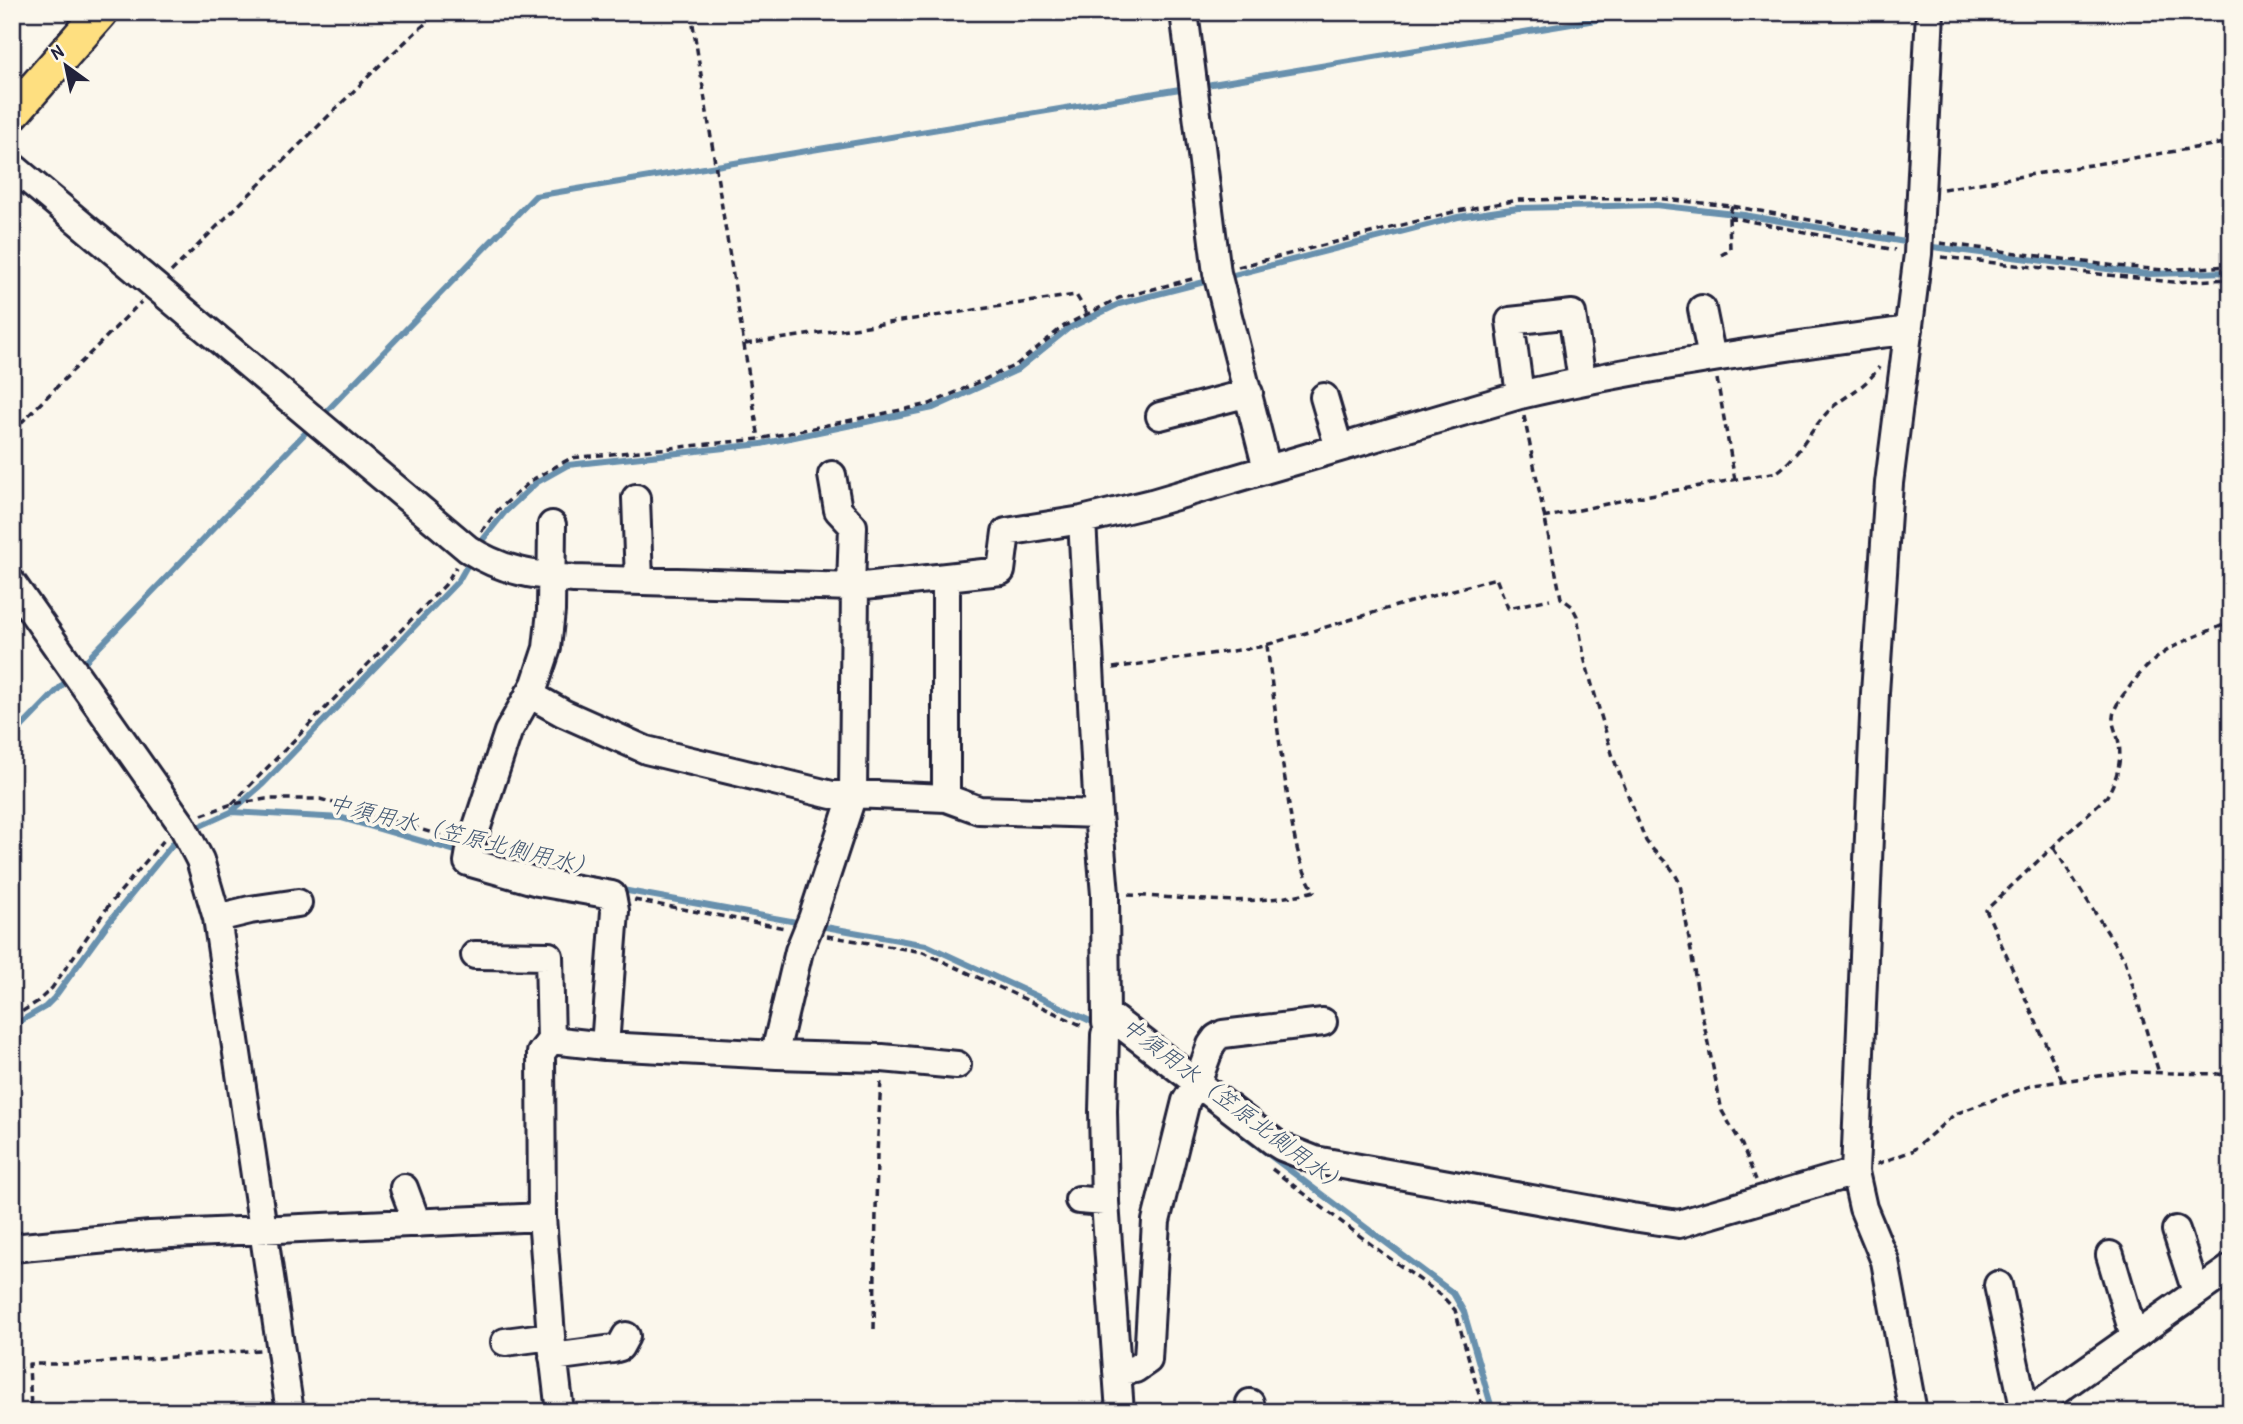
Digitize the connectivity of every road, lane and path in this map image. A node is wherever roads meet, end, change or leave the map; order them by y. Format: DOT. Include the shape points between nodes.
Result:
graph roads {
  1 [pos="101,12"];
  2 [pos="438,12"];
  3 [pos="691,12"];
  4 [pos="1184,12"];
  5 [pos="1507,12"];
  6 [pos="1930,12"];
  7 [pos="1509,22"];
  8 [pos="12,114"];
  9 [pos="2231,142"];
  10 [pos="12,166"];
  11 [pos="1922,192"];
  12 [pos="1732,206"];
  13 [pos="1729,217"];
  14 [pos="1918,247"];
  15 [pos="1721,255"];
  16 [pos="2231,267"];
  17 [pos="1217,273"];
  18 [pos="2231,279"];
  19 [pos="157,286"];
  20 [pos="1702,309"];
  21 [pos="1087,313"];
  22 [pos="1909,330"];
  23 [pos="745,344"];
  24 [pos="1713,358"];
  25 [pos="1881,364"];
  26 [pos="1582,381"];
  27 [pos="1249,393"];
  28 [pos="1520,395"];
  29 [pos="1324,397"];
  30 [pos="1160,416"];
  31 [pos="12,432"];
  32 [pos="759,439"];
  33 [pos="1339,448"];
  34 [pos="1267,469"];
  35 [pos="832,475"];
  36 [pos="1735,480"];
  37 [pos="636,498"];
  38 [pos="1543,518"];
  39 [pos="1082,520"];
  40 [pos="552,525"];
  41 [pos="468,549"];
  42 [pos="552,577"];
  43 [pos="946,577"];
  44 [pos="639,581"];
  45 [pos="12,583"];
  46 [pos="853,587"];
  47 [pos="1550,598"];
  48 [pos="2231,622"];
  49 [pos="1267,645"];
  50 [pos="1090,671"];
  51 [pos="529,694"];
  52 [pos="853,794"];
  53 [pos="946,798"];
  54 [pos="232,804"];
  55 [pos="1098,814"];
  56 [pos="192,820"];
  57 [pos="167,836"];
  58 [pos="471,845"];
  59 [pos="2054,848"];
  60 [pos="1105,894"];
  61 [pos="611,895"];
  62 [pos="298,902"];
  63 [pos="217,918"];
  64 [pos="788,929"];
  65 [pos="819,935"];
  66 [pos="475,955"];
  67 [pos="12,1018"];
  68 [pos="1323,1022"];
  69 [pos="1102,1026"];
  70 [pos="551,1040"];
  71 [pos="605,1046"];
  72 [pos="777,1055"];
  73 [pos="882,1058"];
  74 [pos="957,1065"];
  75 [pos="2160,1073"];
  76 [pos="2231,1076"];
  77 [pos="2062,1080"];
  78 [pos="1197,1083"];
  79 [pos="1270,1167"];
  80 [pos="1855,1172"];
  81 [pos="404,1188"];
  82 [pos="1764,1199"];
  83 [pos="542,1217"];
  84 [pos="417,1223"];
  85 [pos="261,1229"];
  86 [pos="2176,1230"];
  87 [pos="12,1248"];
  88 [pos="2110,1255"];
  89 [pos="2231,1268"];
  90 [pos="1998,1285"];
  91 [pos="2196,1292"];
  92 [pos="874,1329"];
  93 [pos="626,1336"];
  94 [pos="2134,1336"];
  95 [pos="505,1342"];
  96 [pos="552,1347"];
  97 [pos="280,1349"];
  98 [pos="1117,1371"];
  99 [pos="12,1410"];
  100 [pos="290,1412"];
  101 [pos="560,1412"];
  102 [pos="1120,1412"];
  103 [pos="1484,1412"];
  104 [pos="1913,1412"];
  105 [pos="2026,1412"];
  1 -- 8 [label="main road"];
  2 -- 19 [label="path"];
  3 -- 23 [label="path"];
  4 -- 17 [label="street"];
  5 -- 7 [label="path"];
  6 -- 11 [label="street"];
  9 -- 11 [label="path"];
  10 -- 19 [label="street"];
  11 -- 14 [label="street"];
  12 -- 13 [label="path"];
  12 -- 14 [label="path"];
  12 -- 17 [label="path" via="1655,198 1520,200 1457,211"];
  13 -- 14 [label="path"];
  13 -- 15 [label="path" via="1730,250"];
  14 -- 16 [label="path" via="2163,270"];
  14 -- 18 [label="path" via="2173,282"];
  14 -- 22 [label="street"];
  17 -- 21 [label="path" via="1119,298"];
  17 -- 27 [label="street"];
  19 -- 31 [label="path"];
  19 -- 41 [label="street"];
  20 -- 24 [label="street"];
  21 -- 23 [label="path" via="1076,295"];
  21 -- 32 [label="path" via="1016,365 930,404"];
  22 -- 24 [label="street"];
  22 -- 80 [label="street" via="1889,483 1875,693"];
  23 -- 32 [label="path"];
  24 -- 26 [label="street"];
  24 -- 36 [label="path"];
  25 -- 36 [label="path" via="1865,385 1826,414 1788,464 1777,472"];
  26 -- 28 [label="street"];
  26 -- 28 [label="street" via="1572,314 1510,321"];
  27 -- 30 [label="street"];
  27 -- 34 [label="street"];
  28 -- 33 [label="street"];
  28 -- 38 [label="path"];
  29 -- 33 [label="street"];
  32 -- 41 [label="path" via="571,458 532,481 498,510"];
  33 -- 34 [label="street"];
  34 -- 39 [label="street"];
  35 -- 46 [label="street" via="838,510 853,526"];
  36 -- 38 [label="path"];
  37 -- 44 [label="street"];
  38 -- 82 [label="path" via="1561,598 1577,616 1613,757 1646,841 1674,869 1680,884 1722,1111"];
  39 -- 43 [label="street" via="1006,532 1001,571"];
  39 -- 50 [label="street"];
  40 -- 42 [label="street"];
  41 -- 42 [label="street" via="509,570"];
  41 -- 54 [label="path" via="445,585"];
  42 -- 44 [label="street"];
  42 -- 51 [label="street" via="547,648"];
  43 -- 46 [label="street"];
  43 -- 53 [label="street"];
  44 -- 46 [label="street"];
  45 -- 63 [label="street" via="191,841"];
  46 -- 52 [label="street"];
  47 -- 49 [label="path" via="1508,608 1496,578"];
  48 -- 59 [label="path" via="2163,652 2141,671 2112,719 2120,746 2112,788"];
  49 -- 50 [label="path"];
  49 -- 60 [label="path" via="1293,832 1314,891 1222,902"];
  50 -- 55 [label="street"];
  51 -- 52 [label="street" via="646,750 832,795"];
  51 -- 58 [label="street" via="508,732"];
  52 -- 53 [label="street"];
  52 -- 72 [label="street" via="799,951"];
  53 -- 55 [label="street" via="979,810"];
  54 -- 56 [label="path"];
  54 -- 58 [label="path" via="320,799"];
  55 -- 60 [label="street"];
  57 -- 67 [label="path" via="109,905 52,988"];
  58 -- 61 [label="street" via="468,862 538,882"];
  59 -- 75 [label="path" via="2125,960"];
  59 -- 77 [label="path" via="1986,910"];
  60 -- 69 [label="street"];
  61 -- 64 [label="path"];
  61 -- 71 [label="street" via="615,911"];
  62 -- 63 [label="street"];
  63 -- 85 [label="street"];
  65 -- 69 [label="path" via="923,951"];
  66 -- 70 [label="street" via="549,956"];
  68 -- 78 [label="street" via="1223,1034 1211,1045"];
  69 -- 78 [label="street" via="1115,1020"];
  69 -- 98 [label="street" via="1103,1111 1092,1201"];
  70 -- 71 [label="street"];
  70 -- 83 [label="street" via="541,1053"];
  71 -- 72 [label="street"];
  72 -- 73 [label="street"];
  73 -- 74 [label="street"];
  73 -- 92 [label="path"];
  75 -- 76 [label="path"];
  75 -- 77 [label="path"];
  77 -- 80 [label="path" via="2032,1085 1955,1114 1912,1151"];
  78 -- 82 [label="street" via="1274,1142 1315,1160 1679,1224"];
  78 -- 98 [label="street" via="1186,1101 1156,1222 1148,1360 1135,1369"];
  79 -- 103 [label="path" via="1455,1310"];
  80 -- 82 [label="street"];
  80 -- 104 [label="street" via="1863,1208 1885,1261"];
  81 -- 84 [label="street"];
  83 -- 84 [label="street"];
  83 -- 96 [label="street"];
  84 -- 85 [label="street"];
  85 -- 87 [label="street"];
  85 -- 97 [label="street"];
  86 -- 91 [label="street"];
  88 -- 94 [label="street"];
  89 -- 91 [label="street"];
  90 -- 105 [label="street"];
  91 -- 94 [label="street"];
  93 -- 96 [label="street" via="620,1347 613,1349"];
  94 -- 105 [label="street"];
  95 -- 96 [label="street"];
  96 -- 101 [label="street"];
  97 -- 99 [label="path" via="29,1364 31,1409"];
  97 -- 100 [label="street"];
  98 -- 102 [label="street"];
}
